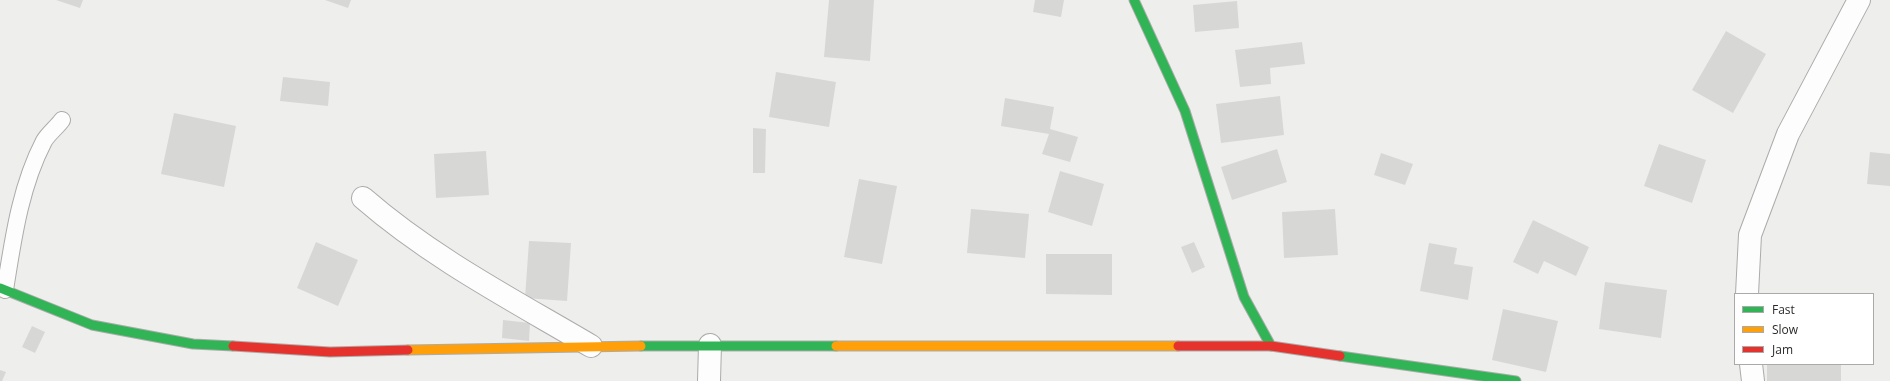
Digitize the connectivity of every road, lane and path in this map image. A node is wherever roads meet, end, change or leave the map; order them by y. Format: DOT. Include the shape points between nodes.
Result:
graph roads {
  1 [pos="1134,0"];
  2 [pos="1859,0"];
  3 [pos="62,120"];
  4 [pos="364,198"];
  5 [pos="3,289"];
  6 [pos="1747,293"];
  7 [pos="710,345"];
  8 [pos="590,346"];
  9 [pos="1271,346"];
  10 [pos="1751,365"];
  11 [pos="709,381"];
  12 [pos="1516,381"];
  13 [pos="1753,381"];
  1 -- 9 [label="street" via="1186,111 1244,297"];
  2 -- 6 [label="street" via="1788,134 1750,235"];
  3 -- 5 [label="lane" via="45,140 29,179"];
  4 -- 8 [label="street" via="386,218 445,260"];
  5 -- 8 [label="street" via="92,326 193,344 330,352"];
  7 -- 8 [label="street"];
  7 -- 9 [label="street"];
  7 -- 11 [label="street"];
  9 -- 12 [label="street"];
  10 -- 13 [label="street"];
}
